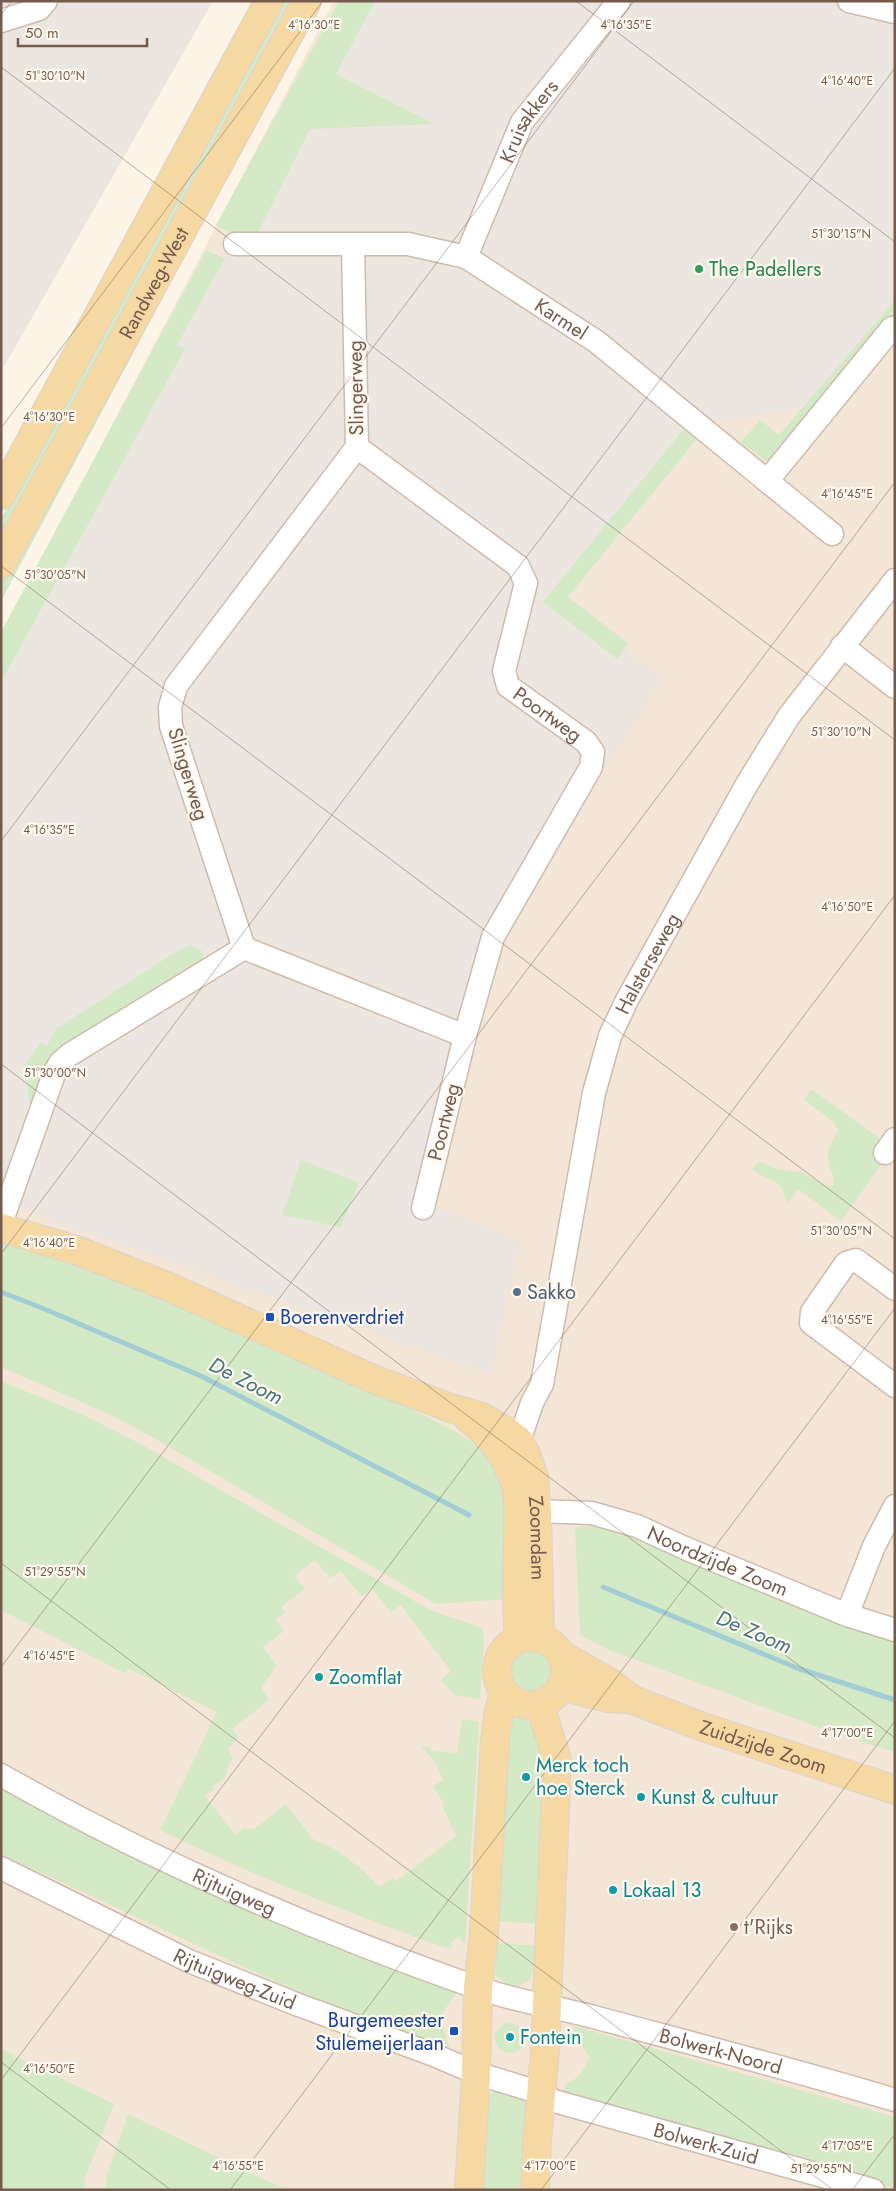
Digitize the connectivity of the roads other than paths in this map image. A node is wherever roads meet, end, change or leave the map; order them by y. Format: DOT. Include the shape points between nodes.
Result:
graph roads {
  1 [pos="46,1"];
  2 [pos="270,1"];
  3 [pos="307,1"];
  4 [pos="619,1"];
  5 [pos="849,1"];
  6 [pos="895,12"];
  7 [pos="1,21"];
  8 [pos="235,244"];
  9 [pos="353,245"];
  10 [pos="466,257"];
  11 [pos="892,328"];
  12 [pos="357,447"];
  13 [pos="767,481"];
  14 [pos="1,495"];
  15 [pos="832,534"];
  16 [pos="1,564"];
  17 [pos="895,580"];
  18 [pos="842,646"];
  19 [pos="895,687"];
  20 [pos="244,948"];
  21 [pos="465,1036"];
  22 [pos="423,1208"];
  23 [pos="2,1222"];
  24 [pos="895,1289"];
  25 [pos="895,1386"];
  26 [pos="510,1444"];
  27 [pos="895,1506"];
  28 [pos="537,1511"];
  29 [pos="847,1615"];
  30 [pos="895,1630"];
  31 [pos="540,1644"];
  32 [pos="562,1686"];
  33 [pos="504,1692"];
  34 [pos="634,1700"];
  35 [pos="542,1703"];
  36 [pos="1,1774"];
  37 [pos="895,1790"];
  38 [pos="1,1868"];
  39 [pos="478,1988"];
  40 [pos="546,2006"];
  41 [pos="476,2073"];
  42 [pos="541,2093"];
  43 [pos="895,2100"];
  44 [pos="807,2181"];
  45 [pos="469,2190"];
  46 [pos="535,2190"];
  47 [pos="873,2190"];
  1 -- 7 [label="street" via="39,9"];
  2 -- 14 [label="main road, Randweg-West"];
  3 -- 16 [label="main road, Randweg-West"];
  4 -- 10 [label="street, Kruisakkers" via="522,122"];
  5 -- 6 [label="street"];
  8 -- 9 [label="street, Karmel"];
  9 -- 10 [label="street, Karmel" via="408,244"];
  9 -- 12 [label="street, Slingerweg"];
  10 -- 13 [label="street, Karmel" via="597,342"];
  11 -- 13 [label="street"];
  12 -- 20 [label="street, Slingerweg" via="176,686 170,707 171,726"];
  12 -- 21 [label="street, Poortweg" via="518,566 526,582 504,671 508,686 586,742 593,752 591,767 493,937"];
  13 -- 15 [label="street, Karmel"];
  17 -- 18 [label="street, Halsterseweg"];
  18 -- 19 [label="street"];
  18 -- 26 [label="street, Halsterseweg" via="789,716 747,784 610,1036 594,1093 542,1384"];
  20 -- 21 [label="street"];
  20 -- 23 [label="street" via="60,1063"];
  21 -- 22 [label="street, Poortweg"];
  23 -- 26 [label="main road" via="170,1287 372,1379 482,1417"];
  24 -- 25 [label="street" via="856,1260 846,1263 812,1312 811,1322"];
  26 -- 28 [label="main road, Zoomdam" via="526,1454 534,1477"];
  26 -- 31 [label="main road, Zoomdam" via="512,1476 518,1500 516,1613"];
  27 -- 29 [label="street" via="874,1546"];
  28 -- 29 [label="street, Noordzijde Zoom" via="592,1513 637,1526"];
  28 -- 31 [label="main road, Zoomdam"];
  29 -- 30 [label="street, Noordzijde Zoom"];
  31 -- 32 [label="main road" via="564,1664"];
  31 -- 33 [label="main road" via="506,1648 499,1660 497,1673"];
  31 -- 34 [label="main road, Zuidzijde Zoom" via="609,1682"];
  32 -- 34 [label="main road, Zuidzijde Zoom" via="607,1698"];
  32 -- 35 [label="main road" via="553,1697"];
  33 -- 35 [label="main road" via="523,1704"];
  33 -- 39 [label="main road" via="495,1740"];
  34 -- 37 [label="main road, Zuidzijde Zoom" via="703,1727"];
  35 -- 40 [label="main road" via="557,1760"];
  36 -- 39 [label="street, Rijtuigweg" via="120,1840 235,1893 330,1934"];
  38 -- 41 [label="street, Rijtuigweg-Zuid" via="189,1961"];
  39 -- 40 [label="street, Rijtuigweg"];
  39 -- 41 [label="main road"];
  40 -- 42 [label="main road"];
  40 -- 43 [label="street, Bolwerk-Noord"];
  41 -- 42 [label="street, Bolwerk-Zuid"];
  41 -- 45 [label="main road"];
  42 -- 44 [label="street, Bolwerk-Zuid" via="554,2102"];
  42 -- 46 [label="main road"];
  44 -- 47 [label="street, Bolwerk-Zuid"];
}
